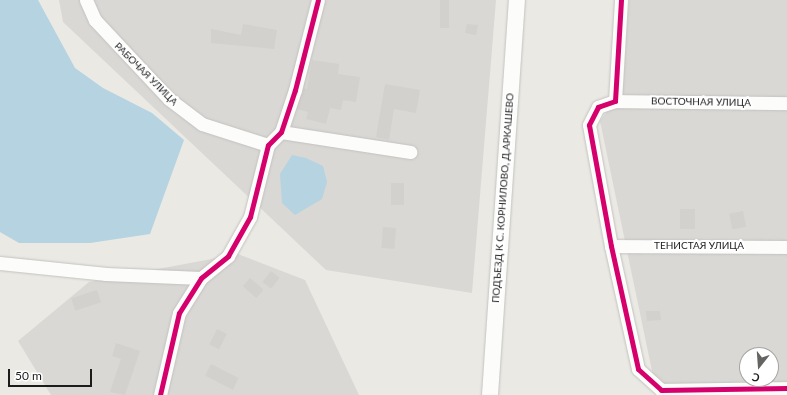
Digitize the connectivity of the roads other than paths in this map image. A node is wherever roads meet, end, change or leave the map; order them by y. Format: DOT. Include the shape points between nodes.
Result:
graph roads {
  1 [pos="86,0"];
  2 [pos="318,0"];
  3 [pos="517,0"];
  4 [pos="621,0"];
  5 [pos="615,101"];
  6 [pos="787,104"];
  7 [pos="280,132"];
  8 [pos="268,145"];
  9 [pos="410,152"];
  10 [pos="611,246"];
  11 [pos="787,247"];
  12 [pos="0,263"];
  13 [pos="201,278"];
  14 [pos="787,388"];
  15 [pos="160,395"];
  16 [pos="490,395"];
  1 -- 8 [label="street, РАБОЧАЯ УЛИЦА" via="95,20 169,99 202,124"];
  2 -- 7 [label="street" via="295,90"];
  3 -- 16 [label="street, ПОДЪЕЗД К С. КОРНИЛОВО, Д.АРКАШЕВО"];
  4 -- 5 [label="street"];
  5 -- 6 [label="street, ВОСТОЧНАЯ УЛИЦА"];
  5 -- 10 [label="street" via="598,107 589,125"];
  7 -- 8 [label="street"];
  7 -- 9 [label="street"];
  8 -- 13 [label="street" via="250,217 228,256"];
  10 -- 11 [label="street, ТЕНИСТАЯ УЛИЦА"];
  10 -- 14 [label="street" via="638,369 661,390"];
  12 -- 13 [label="street" via="106,274"];
  13 -- 15 [label="street" via="179,313"];
}
